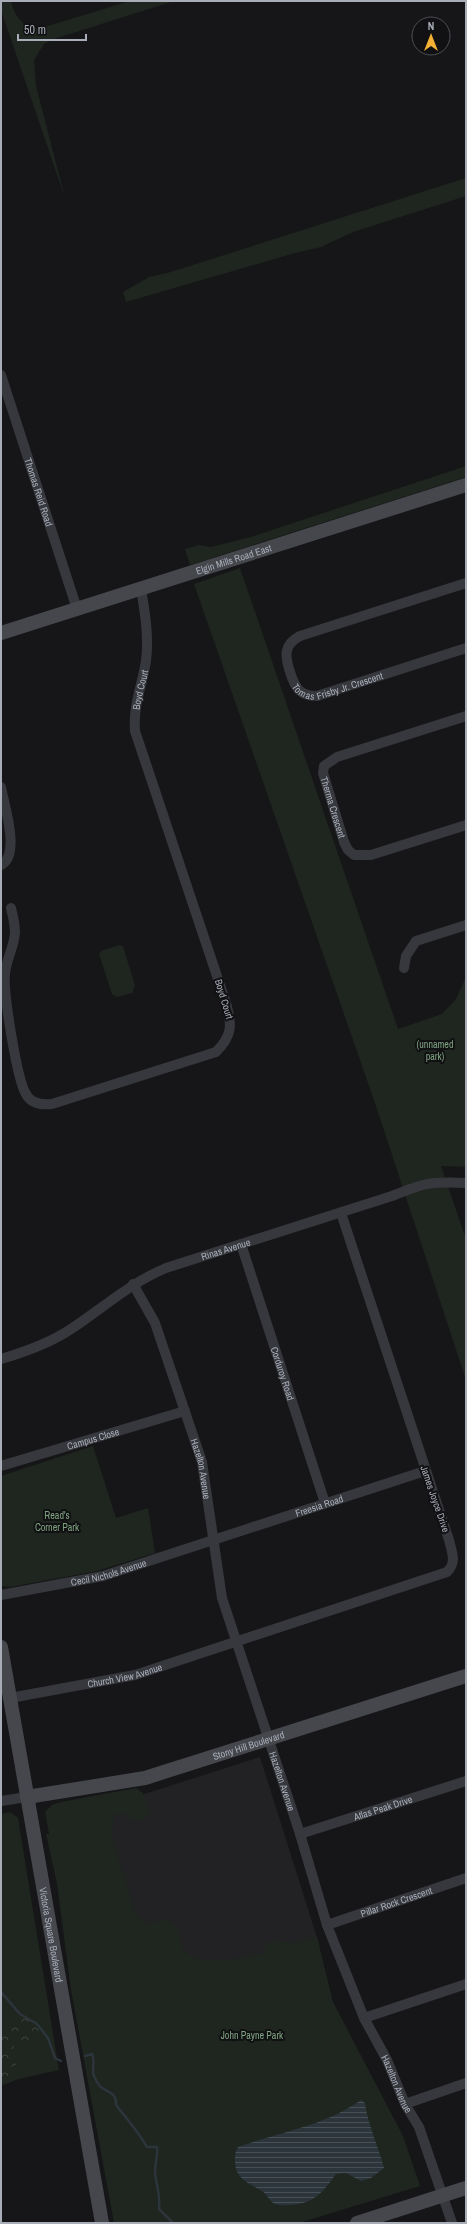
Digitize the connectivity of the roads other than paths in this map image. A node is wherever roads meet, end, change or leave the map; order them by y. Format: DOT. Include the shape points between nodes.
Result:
graph roads {
  1 [pos="1,375"];
  2 [pos="466,485"];
  3 [pos="466,583"];
  4 [pos="141,589"];
  5 [pos="77,609"];
  6 [pos="1,634"];
  7 [pos="466,648"];
  8 [pos="466,716"];
  9 [pos="1,787"];
  10 [pos="466,824"];
  11 [pos="3,863"];
  12 [pos="11,908"];
  13 [pos="466,924"];
  14 [pos="404,968"];
  15 [pos="466,1183"];
  16 [pos="341,1213"];
  17 [pos="241,1244"];
  18 [pos="133,1284"];
  19 [pos="1,1359"];
  20 [pos="185,1411"];
  21 [pos="1,1466"];
  22 [pos="425,1471"];
  23 [pos="325,1503"];
  24 [pos="214,1541"];
  25 [pos="1,1595"];
  26 [pos="236,1641"];
  27 [pos="1,1647"];
  28 [pos="466,1676"];
  29 [pos="10,1698"];
  30 [pos="269,1738"];
  31 [pos="466,1781"];
  32 [pos="27,1797"];
  33 [pos="1,1802"];
  34 [pos="300,1834"];
  35 [pos="466,1878"];
  36 [pos="327,1926"];
  37 [pos="466,1984"];
  38 [pos="364,2018"];
  39 [pos="466,2083"];
  40 [pos="405,2104"];
  41 [pos="466,2188"];
  42 [pos="443,2195"];
  43 [pos="102,2223"];
  44 [pos="357,2223"];
  45 [pos="452,2223"];
  1 -- 5 [label="street, Thomas Reid Road"];
  2 -- 4 [label="street, Elgin Mills Road East"];
  3 -- 7 [label="street, Tomas Frisby Jr. Crescent" via="300,636 289,644 285,656 298,691 317,696"];
  4 -- 5 [label="street, Elgin Mills Road East"];
  4 -- 12 [label="street, Boyd Court" via="145,613 146,660 134,713 135,731 226,1003 231,1026 224,1043 216,1052 52,1104 43,1105 31,1100 26,1094 18,1064 4,986 15,933"];
  5 -- 6 [label="street, Elgin Mills Road East"];
  8 -- 10 [label="street, Therma Crescent" via="337,757 324,766 323,773 344,842 354,855 371,855"];
  9 -- 11 [label="street" via="11,851"];
  13 -- 14 [label="street" via="416,941 406,956"];
  15 -- 16 [label="street, Rinas Avenue" via="423,1183"];
  16 -- 17 [label="street, Rinas Avenue"];
  16 -- 22 [label="street, James Joyce Drive"];
  17 -- 18 [label="street, Rinas Avenue" via="166,1268"];
  17 -- 23 [label="street, Corduroy Road"];
  18 -- 19 [label="street, Rinas Avenue" via="52,1340"];
  18 -- 20 [label="street, Hazelton Avenue" via="155,1323"];
  20 -- 21 [label="street, Campus Close"];
  20 -- 24 [label="street, Hazelton Avenue" via="202,1462"];
  22 -- 23 [label="street, Freesia Road"];
  22 -- 26 [label="street, James Joyce Drive" via="454,1559 453,1566 447,1572"];
  23 -- 24 [label="street, Freesia Road"];
  24 -- 25 [label="street, Cecil Nichols Avenue" via="103,1576"];
  24 -- 26 [label="street, Hazelton Avenue" via="222,1598"];
  26 -- 29 [label="street, Church View Avenue" via="134,1675"];
  26 -- 30 [label="street, Hazelton Avenue"];
  27 -- 29 [label="street, Victoria Square Boulevard"];
  28 -- 30 [label="street, Stony Hill Boulevard"];
  29 -- 32 [label="street, Victoria Square Boulevard"];
  30 -- 32 [label="street, Stony Hill Boulevard" via="145,1778"];
  30 -- 34 [label="street, Hazelton Avenue"];
  31 -- 34 [label="street, Atlas Peak Drive"];
  32 -- 33 [label="street"];
  32 -- 43 [label="street, Victoria Square Boulevard"];
  34 -- 36 [label="street, Hazelton Avenue"];
  35 -- 36 [label="street, Pillar Rock Crescent"];
  36 -- 38 [label="street, Hazelton Avenue"];
  37 -- 38 [label="street"];
  38 -- 40 [label="street, Hazelton Avenue" via="387,2060"];
  39 -- 40 [label="street"];
  40 -- 42 [label="street, Hazelton Avenue" via="419,2127"];
  41 -- 42 [label="street"];
  42 -- 44 [label="street"];
  42 -- 45 [label="street, Hazelton Avenue"];
}
